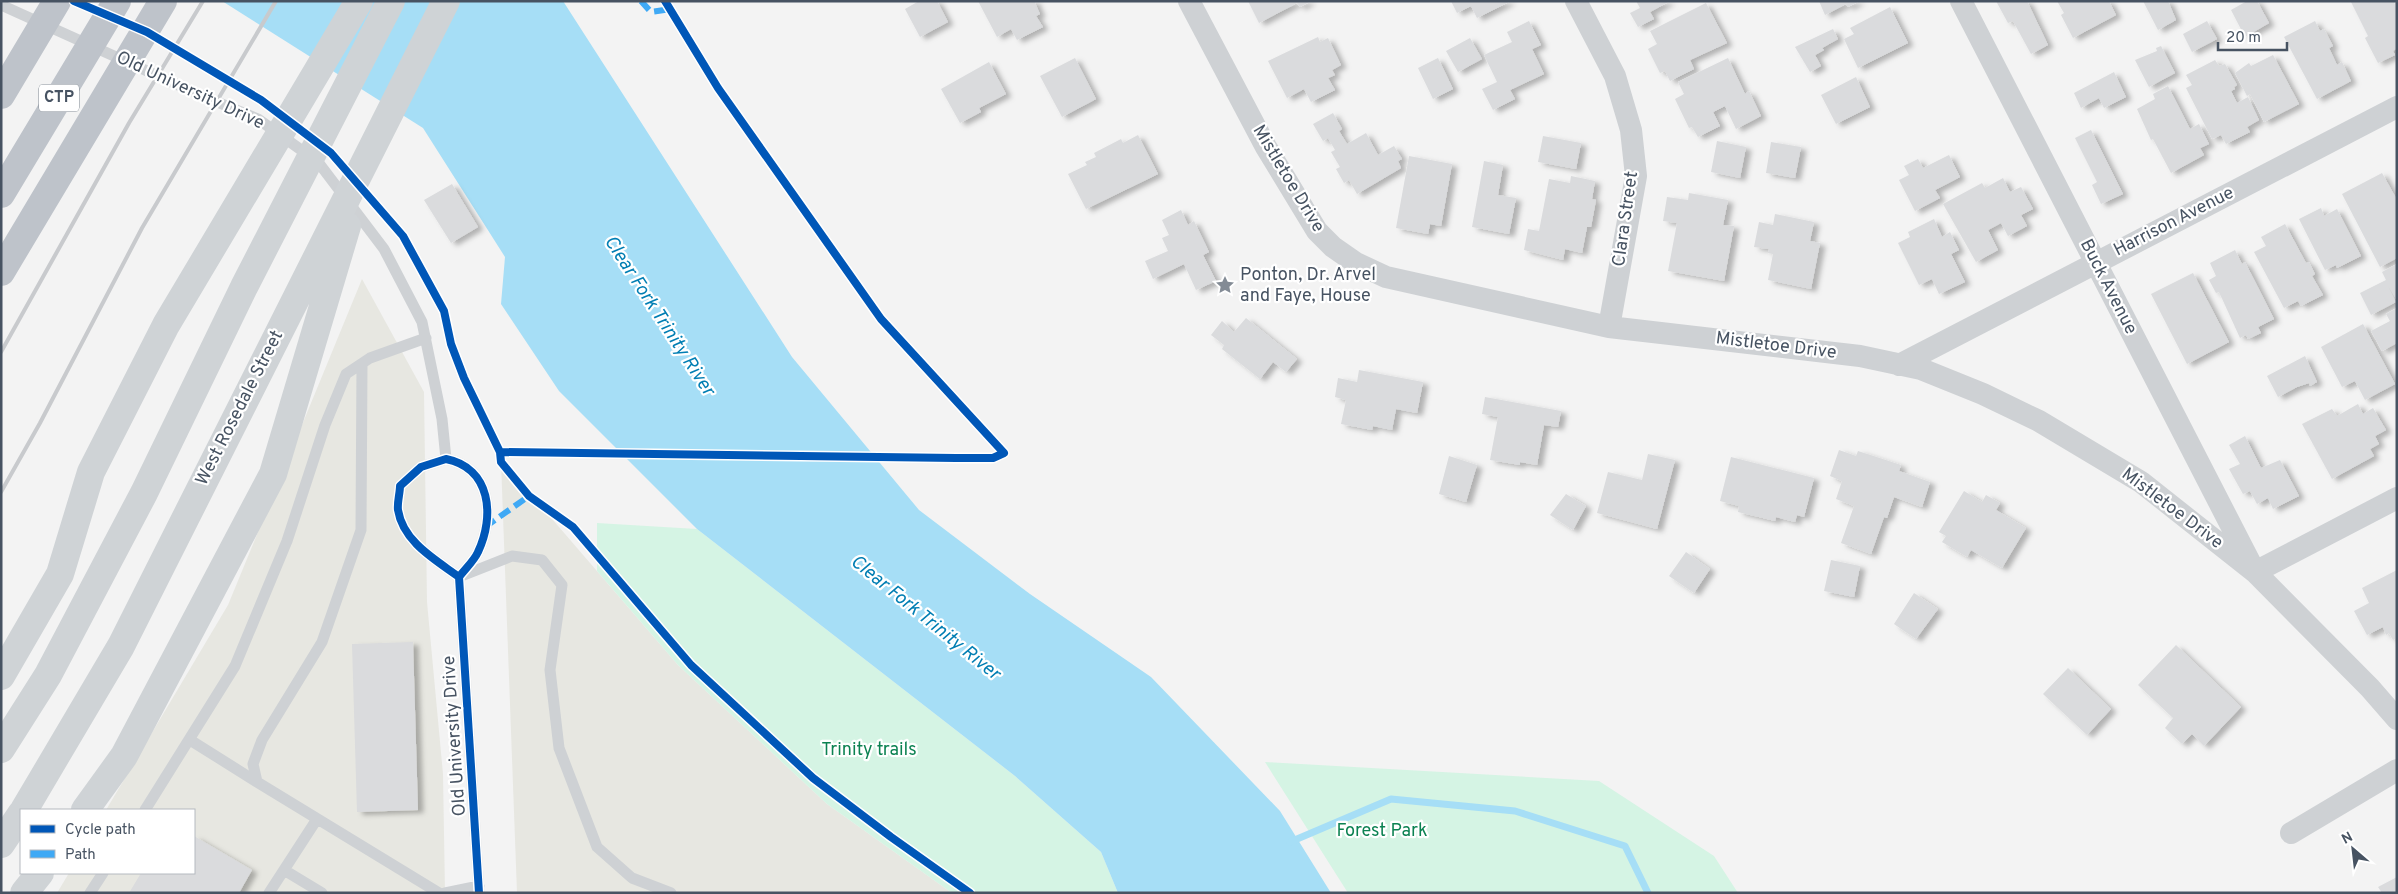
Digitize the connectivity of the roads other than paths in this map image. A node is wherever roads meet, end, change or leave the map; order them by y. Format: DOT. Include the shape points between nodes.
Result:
graph roads {
  1 [pos="57,1"];
  2 [pos="116,1"];
  3 [pos="163,1"];
  4 [pos="359,1"];
  5 [pos="390,1"];
  6 [pos="446,1"];
  7 [pos="1189,1"];
  8 [pos="1576,1"];
  9 [pos="1961,1"];
  10 [pos="1,5"];
  11 [pos="1,95"];
  12 [pos="2397,108"];
  13 [pos="365,165"];
  14 [pos="1,194"];
  15 [pos="2096,263"];
  16 [pos="1,272"];
  17 [pos="1609,328"];
  18 [pos="426,338"];
  19 [pos="362,364"];
  20 [pos="1899,365"];
  21 [pos="446,458"];
  22 [pos="2397,498"];
  23 [pos="2255,572"];
  24 [pos="459,577"];
  25 [pos="1,676"];
  26 [pos="2397,719"];
  27 [pos="190,740"];
  28 [pos="1,749"];
  29 [pos="2397,770"];
  30 [pos="257,782"];
  31 [pos="25,809"];
  32 [pos="86,809"];
  33 [pos="146,809"];
  34 [pos="20,816"];
  35 [pos="317,819"];
  36 [pos="2291,833"];
  37 [pos="1,844"];
  38 [pos="284,870"];
  39 [pos="103,874"];
  40 [pos="479,889"];
  41 [pos="90,893"];
  42 [pos="269,893"];
  43 [pos="322,893"];
  44 [pos="439,893"];
  45 [pos="445,893"];
  46 [pos="671,893"];
  1 -- 11 [label="highway"];
  2 -- 14 [label="highway, CTP"];
  3 -- 16 [label="highway"];
  4 -- 25 [label="main road" via="166,325 91,472 60,574"];
  5 -- 28 [label="main road" via="244,287 144,493 48,675"];
  6 -- 13 [label="main road, West Rosedale Street"];
  7 -- 17 [label="street, Mistletoe Drive" via="1266,147 1316,231 1333,247 1356,263 1386,277"];
  8 -- 17 [label="street, Clara Street" via="1615,76 1630,130 1636,176"];
  9 -- 15 [label="street, Buck Avenue"];
  10 -- 18 [label="lane, Old University Drive" via="258,119 318,162 384,249 422,322"];
  12 -- 15 [label="street, Harrison Avenue"];
  13 -- 31 [label="main road, West Rosedale Street" via="121,646"];
  13 -- 32 [label="main road" via="273,474 124,756"];
  15 -- 20 [label="street, Harrison Avenue"];
  15 -- 23 [label="street, Buck Avenue"];
  17 -- 20 [label="street, Mistletoe Drive" via="1860,356"];
  18 -- 19 [label="lane"];
  18 -- 21 [label="lane, Old University Drive"];
  19 -- 27 [label="lane" via="346,374 288,541 235,666"];
  19 -- 30 [label="lane" via="361,530 322,642 262,740 253,764"];
  20 -- 23 [label="street, Mistletoe Drive" via="1921,369 2039,421 2141,482"];
  21 -- 24 [label="lane" via="472,469 481,480 486,500 485,527 478,553"];
  21 -- 24 [label="lane" via="421,467 400,486 398,510 408,534 424,552"];
  22 -- 23 [label="street"];
  23 -- 26 [label="street, Mistletoe Drive"];
  24 -- 40 [label="lane, Old University Drive"];
  24 -- 46 [label="lane" via="512,556 542,560 562,585 550,670 560,748 597,847 632,878"];
  27 -- 30 [label="lane"];
  27 -- 33 [label="lane"];
  29 -- 36 [label="street"];
  30 -- 35 [label="lane"];
  34 -- 37 [label="main road"];
  35 -- 38 [label="lane"];
  35 -- 44 [label="lane"];
  38 -- 42 [label="lane"];
  38 -- 43 [label="lane"];
  39 -- 41 [label="lane"];
  40 -- 45 [label="lane"];
}
